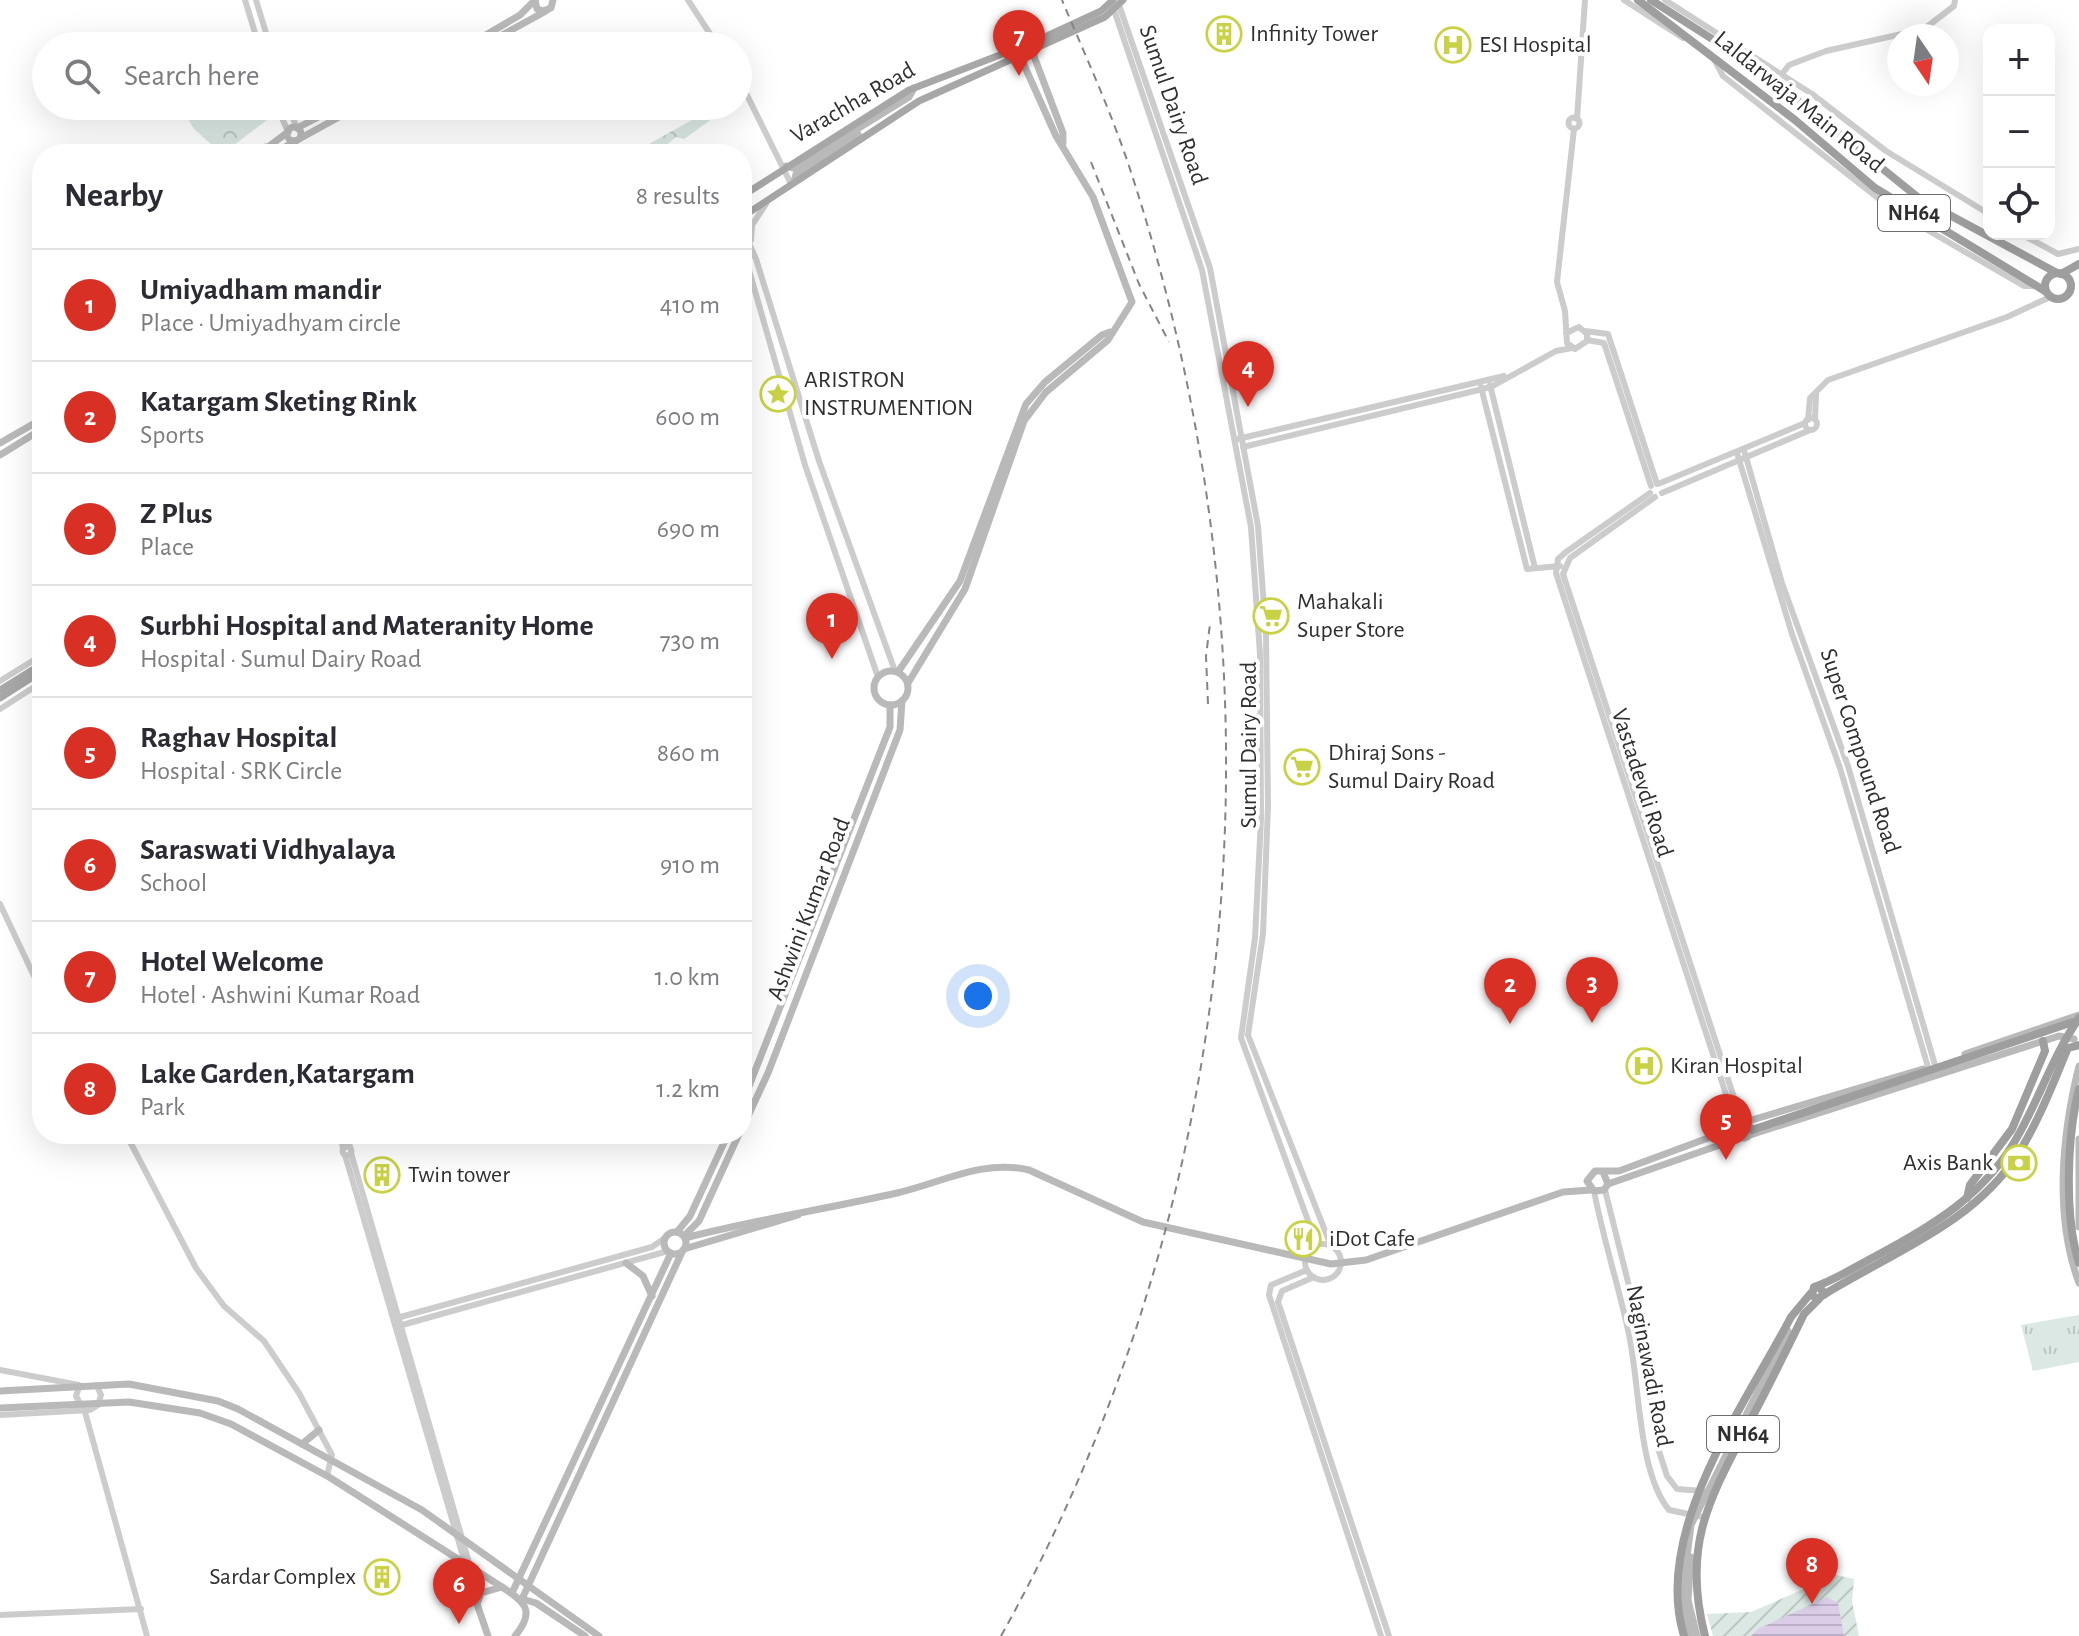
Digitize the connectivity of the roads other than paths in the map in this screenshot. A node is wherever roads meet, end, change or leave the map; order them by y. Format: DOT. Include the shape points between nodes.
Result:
graph roads {
  1 [pos="245,0"];
  2 [pos="256,0"];
  3 [pos="535,0"];
  4 [pos="688,0"];
  5 [pos="1585,0"];
  6 [pos="1624,0"];
  7 [pos="1638,0"];
  8 [pos="1651,0"];
  9 [pos="1665,0"];
  10 [pos="1955,0"];
  11 [pos="1119,3"];
  12 [pos="553,4"];
  13 [pos="255,32"];
  14 [pos="266,32"];
  15 [pos="491,32"];
  16 [pos="506,32"];
  17 [pos="709,32"];
  18 [pos="1722,41"];
  19 [pos="1693,42"];
  20 [pos="1032,51"];
  21 [pos="1020,56"];
  22 [pos="1782,74"];
  23 [pos="752,105"];
  24 [pos="283,120"];
  25 [pos="294,120"];
  26 [pos="313,120"];
  27 [pos="333,120"];
  28 [pos="297,128"];
  29 [pos="288,132"];
  30 [pos="297,140"];
  31 [pos="1063,143"];
  32 [pos="275,144"];
  33 [pos="287,144"];
  34 [pos="783,166"];
  35 [pos="793,183"];
  36 [pos="752,189"];
  37 [pos="770,197"];
  38 [pos="752,210"];
  39 [pos="1983,210"];
  40 [pos="2032,240"];
  41 [pos="752,247"];
  42 [pos="2079,249"];
  43 [pos="2077,266"];
  44 [pos="2059,274"];
  45 [pos="752,282"];
  46 [pos="2079,287"];
  47 [pos="2045,291"];
  48 [pos="2069,292"];
  49 [pos="1565,311"];
  50 [pos="1577,327"];
  51 [pos="1585,331"];
  52 [pos="1566,336"];
  53 [pos="1587,340"];
  54 [pos="1572,348"];
  55 [pos="1556,351"];
  56 [pos="1507,376"];
  57 [pos="1488,377"];
  58 [pos="1479,380"];
  59 [pos="1491,387"];
  60 [pos="1481,389"];
  61 [pos="1043,390"];
  62 [pos="1809,421"];
  63 [pos="32,425"];
  64 [pos="1810,430"];
  65 [pos="32,435"];
  66 [pos="1238,439"];
  67 [pos="0,443"];
  68 [pos="1240,448"];
  69 [pos="1740,452"];
  70 [pos="0,455"];
  71 [pos="1743,460"];
  72 [pos="1656,489"];
  73 [pos="1556,566"];
  74 [pos="1564,566"];
  75 [pos="1531,568"];
  76 [pos="32,661"];
  77 [pos="32,670"];
  78 [pos="896,671"];
  79 [pos="32,677"];
  80 [pos="878,677"];
  81 [pos="0,681"];
  82 [pos="908,683"];
  83 [pos="32,688"];
  84 [pos="0,690"];
  85 [pos="0,698"];
  86 [pos="902,701"];
  87 [pos="890,705"];
  88 [pos="0,709"];
  89 [pos="0,904"];
  90 [pos="32,972"];
  91 [pos="2079,1018"];
  92 [pos="2043,1041"];
  93 [pos="2078,1042"];
  94 [pos="1931,1066"];
  95 [pos="2079,1066"];
  96 [pos="752,1079"];
  97 [pos="2079,1089"];
  98 [pos="752,1107"];
  99 [pos="1739,1124"];
  100 [pos="1751,1132"];
  101 [pos="1740,1138"];
  102 [pos="2079,1139"];
  103 [pos="131,1144"];
  104 [pos="345,1144"];
  105 [pos="348,1144"];
  106 [pos="723,1144"];
  107 [pos="735,1144"];
  108 [pos="348,1151"];
  109 [pos="1603,1172"];
  110 [pos="1588,1177"];
  111 [pos="1607,1187"];
  112 [pos="1593,1191"];
  113 [pos="1563,1192"];
  114 [pos="1973,1197"];
  115 [pos="784,1218"];
  116 [pos="2079,1227"];
  117 [pos="682,1235"];
  118 [pos="665,1238"];
  119 [pos="1317,1245"];
  120 [pos="1331,1246"];
  121 [pos="683,1251"];
  122 [pos="670,1252"];
  123 [pos="626,1263"];
  124 [pos="2079,1263"];
  125 [pos="1307,1270"];
  126 [pos="1314,1277"];
  127 [pos="2079,1283"];
  128 [pos="652,1296"];
  129 [pos="1802,1310"];
  130 [pos="398,1322"];
  131 [pos="0,1370"];
  132 [pos="93,1386"];
  133 [pos="79,1387"];
  134 [pos="0,1391"];
  135 [pos="98,1405"];
  136 [pos="0,1408"];
  137 [pos="83,1409"];
  138 [pos="0,1415"];
  139 [pos="319,1430"];
  140 [pos="302,1444"];
  141 [pos="333,1461"];
  142 [pos="327,1476"];
  143 [pos="1706,1491"];
  144 [pos="1696,1517"];
  145 [pos="455,1534"];
  146 [pos="463,1540"];
  147 [pos="462,1560"];
  148 [pos="470,1566"];
  149 [pos="519,1579"];
  150 [pos="528,1585"];
  151 [pos="502,1587"];
  152 [pos="512,1593"];
  153 [pos="522,1599"];
  154 [pos="477,1604"];
  155 [pos="141,1609"];
  156 [pos="0,1615"];
  157 [pos="585,1633"];
  158 [pos="147,1636"];
  159 [pos="488,1636"];
  160 [pos="517,1636"];
  161 [pos="599,1636"];
  162 [pos="1381,1636"];
  163 [pos="1389,1636"];
  164 [pos="1684,1636"];
  165 [pos="1690,1636"];
  166 [pos="1697,1636"];
  167 [pos="1705,1636"];
  1 -- 13 [label="street"];
  2 -- 14 [label="street"];
  3 -- 12 [label="main road" via="537,9"];
  3 -- 15 [label="main road"];
  4 -- 17 [label="street"];
  5 -- 49 [label="street" via="1557,282"];
  6 -- 19 [label="street"];
  7 -- 19 [label="highway, NH64"];
  8 -- 18 [label="highway, NH64"];
  9 -- 18 [label="street"];
  10 -- 22 [label="street" via="1924,29 1826,51 1789,65"];
  11 -- 20 [label="main road"];
  11 -- 34 [label="main road, Varachha Road" via="914,88"];
  11 -- 66 [label="street, Sumul Dairy Road" via="1210,268"];
  12 -- 16 [label="main road"];
  18 -- 22 [label="street"];
  18 -- 44 [label="highway, Laldarwaja Main ROad / NH64" via="1920,199"];
  19 -- 47 [label="highway, Laldarwaja Main ROad / NH64" via="1875,188"];
  20 -- 21 [label="main road"];
  20 -- 31 [label="main road"];
  21 -- 31 [label="main road"];
  21 -- 35 [label="main road" via="919,101"];
  22 -- 39 [label="street" via="1886,151"];
  23 -- 34 [label="street"];
  24 -- 29 [label="street"];
  25 -- 28 [label="street"];
  26 -- 28 [label="main road"];
  27 -- 30 [label="main road"];
  28 -- 29 [label="main road"];
  28 -- 30 [label="main road"];
  29 -- 30 [label="main road" via="289,139"];
  29 -- 32 [label="main road"];
  30 -- 33 [label="main road"];
  31 -- 61 [label="main road" via="1093,197 1132,296 1108,340"];
  34 -- 35 [label="street"];
  34 -- 36 [label="main road, Varachha Road"];
  35 -- 37 [label="main road"];
  37 -- 38 [label="main road"];
  37 -- 41 [label="street" via="752,225"];
  40 -- 42 [label="street" via="2058,254"];
  41 -- 78 [label="street" via="819,461"];
  43 -- 44 [label="highway"];
  44 -- 47 [label="highway" via="2047,279"];
  44 -- 48 [label="highway" via="2068,279"];
  45 -- 80 [label="street" via="805,465"];
  46 -- 48 [label="highway"];
  47 -- 48 [label="highway" via="2061,299"];
  47 -- 62 [label="street" via="2007,317 1828,380 1810,398"];
  49 -- 50 [label="street"];
  49 -- 52 [label="street"];
  50 -- 51 [label="street"];
  50 -- 52 [label="street"];
  51 -- 53 [label="street"];
  51 -- 72 [label="street" via="1608,334"];
  52 -- 54 [label="street"];
  52 -- 55 [label="street"];
  53 -- 54 [label="street"];
  53 -- 72 [label="street" via="1604,343"];
  54 -- 55 [label="street"];
  55 -- 56 [label="street"];
  56 -- 57 [label="street"];
  56 -- 59 [label="street"];
  57 -- 58 [label="street"];
  57 -- 59 [label="street"];
  58 -- 60 [label="street"];
  58 -- 66 [label="street"];
  59 -- 60 [label="street"];
  59 -- 75 [label="street"];
  60 -- 68 [label="street"];
  60 -- 75 [label="street"];
  61 -- 78 [label="main road" via="1026,404 1013,430 960,581"];
  61 -- 82 [label="main road" via="1024,421 965,589"];
  62 -- 64 [label="street"];
  62 -- 64 [label="street" via="1817,427"];
  62 -- 69 [label="street"];
  63 -- 67 [label="main road"];
  64 -- 71 [label="street"];
  65 -- 70 [label="main road"];
  66 -- 68 [label="street, Sumul Dairy Road"];
  68 -- 119 [label="street" via="1254,560 1262,760 1260,873 1241,1038"];
  68 -- 120 [label="street, Sumul Dairy Road" via="1258,526 1268,722 1266,889 1248,1035"];
  69 -- 71 [label="street, Super Compound Road"];
  69 -- 72 [label="street"];
  71 -- 72 [label="street"];
  71 -- 94 [label="street, Super Compound Road" via="1787,621 1840,768"];
  71 -- 94 [label="street, Super Compound Road" via="1853,780"];
  72 -- 73 [label="street" via="1566,552"];
  72 -- 74 [label="street"];
  73 -- 74 [label="street"];
  73 -- 75 [label="street"];
  73 -- 99 [label="street, Vastadevdi Road"];
  74 -- 99 [label="street, Vastadevdi Road"];
  76 -- 81 [label="street"];
  77 -- 84 [label="main road"];
  78 -- 80 [label="main road"];
  78 -- 82 [label="main road"];
  79 -- 85 [label="main road"];
  80 -- 87 [label="main road" via="876,697"];
  82 -- 86 [label="main road"];
  83 -- 88 [label="street"];
  86 -- 87 [label="main road"];
  86 -- 98 [label="main road, Ashwini Kumar Road" via="900,730"];
  87 -- 96 [label="main road, Ashwini Kumar Road" via="890,727"];
  89 -- 90 [label="street"];
  91 -- 93 [label="main road" via="2071,1025"];
  91 -- 94 [label="main road"];
  91 -- 100 [label="highway"];
  91 -- 114 [label="highway, NH64" via="2024,1136"];
  92 -- 93 [label="main road" via="2059,1036"];
  92 -- 100 [label="main road"];
  92 -- 114 [label="highway" via="2045,1051 2012,1129 1970,1185"];
  93 -- 114 [label="highway" via="2068,1048 2017,1155"];
  94 -- 99 [label="main road"];
  95 -- 127 [label="main road" via="2068,1108 2064,1177 2069,1253"];
  97 -- 124 [label="highway" via="2071,1162"];
  99 -- 100 [label="main road"];
  99 -- 101 [label="main road"];
  99 -- 109 [label="main road" via="1619,1171"];
  100 -- 101 [label="main road"];
  101 -- 111 [label="main road"];
  102 -- 116 [label="main road"];
  103 -- 139 [label="street" via="209,1288 264,1341"];
  104 -- 108 [label="street"];
  105 -- 108 [label="street"];
  106 -- 117 [label="main road"];
  107 -- 117 [label="main road, Ashwini Kumar Road" via="699,1221"];
  108 -- 130 [label="street"];
  109 -- 110 [label="main road"];
  109 -- 111 [label="main road"];
  110 -- 112 [label="main road"];
  110 -- 113 [label="main road"];
  111 -- 112 [label="main road"];
  111 -- 143 [label="street, Naginawadi Road" via="1640,1330 1662,1465 1677,1489"];
  112 -- 113 [label="main road"];
  112 -- 144 [label="street, Naginawadi Road" via="1629,1332 1648,1455 1664,1504 1674,1514"];
  113 -- 115 [label="main road" via="1366,1260 1331,1264 1143,1222 1011,1166 974,1170"];
  114 -- 129 [label="highway, NH64" via="1818,1293"];
  115 -- 117 [label="main road"];
  115 -- 121 [label="main road"];
  117 -- 118 [label="main road"];
  117 -- 121 [label="main road"];
  118 -- 122 [label="main road"];
  118 -- 130 [label="street" via="652,1247"];
  119 -- 120 [label="street"];
  119 -- 125 [label="street" via="1306,1256"];
  120 -- 126 [label="street" via="1340,1258 1338,1272 1328,1279"];
  121 -- 122 [label="main road"];
  121 -- 150 [label="main road"];
  122 -- 123 [label="street"];
  122 -- 128 [label="main road"];
  123 -- 128 [label="main road" via="643,1276"];
  123 -- 130 [label="street"];
  125 -- 126 [label="street"];
  125 -- 162 [label="street" via="1271,1285 1269,1295"];
  126 -- 163 [label="street" via="1282,1291 1278,1302"];
  128 -- 149 [label="main road"];
  129 -- 143 [label="highway, NH64"];
  129 -- 143 [label="highway, NH64"];
  129 -- 143 [label="main road"];
  130 -- 145 [label="street"];
  130 -- 146 [label="street"];
  131 -- 132 [label="street"];
  132 -- 133 [label="main road"];
  132 -- 135 [label="street" via="101,1395"];
  132 -- 140 [label="main road" via="129,1384 218,1401"];
  133 -- 134 [label="main road"];
  133 -- 137 [label="street" via="76,1396"];
  135 -- 137 [label="main road"];
  135 -- 142 [label="main road" via="129,1402 200,1413"];
  136 -- 137 [label="main road"];
  137 -- 138 [label="street"];
  137 -- 155 [label="street"];
  139 -- 140 [label="main road"];
  139 -- 141 [label="street"];
  140 -- 141 [label="main road"];
  141 -- 142 [label="street"];
  141 -- 145 [label="main road"];
  142 -- 147 [label="main road"];
  143 -- 144 [label="highway, NH64"];
  143 -- 144 [label="highway, NH64"];
  144 -- 164 [label="highway, NH64" via="1677,1582"];
  144 -- 165 [label="main road" via="1683,1587"];
  144 -- 166 [label="main road" via="1688,1581"];
  144 -- 167 [label="highway, NH64" via="1695,1588"];
  145 -- 146 [label="main road"];
  145 -- 147 [label="street"];
  146 -- 148 [label="street"];
  146 -- 149 [label="main road"];
  147 -- 148 [label="main road"];
  147 -- 154 [label="street"];
  148 -- 151 [label="main road"];
  149 -- 150 [label="main road"];
  149 -- 152 [label="main road"];
  150 -- 153 [label="main road"];
  150 -- 157 [label="main road"];
  151 -- 152 [label="main road"];
  151 -- 154 [label="main road" via="481,1593"];
  152 -- 153 [label="main road"];
  153 -- 157 [label="main road"];
  153 -- 160 [label="main road" via="527,1612"];
  154 -- 159 [label="main road"];
  155 -- 156 [label="street"];
  155 -- 158 [label="street"];
  157 -- 161 [label="main road"];
}
